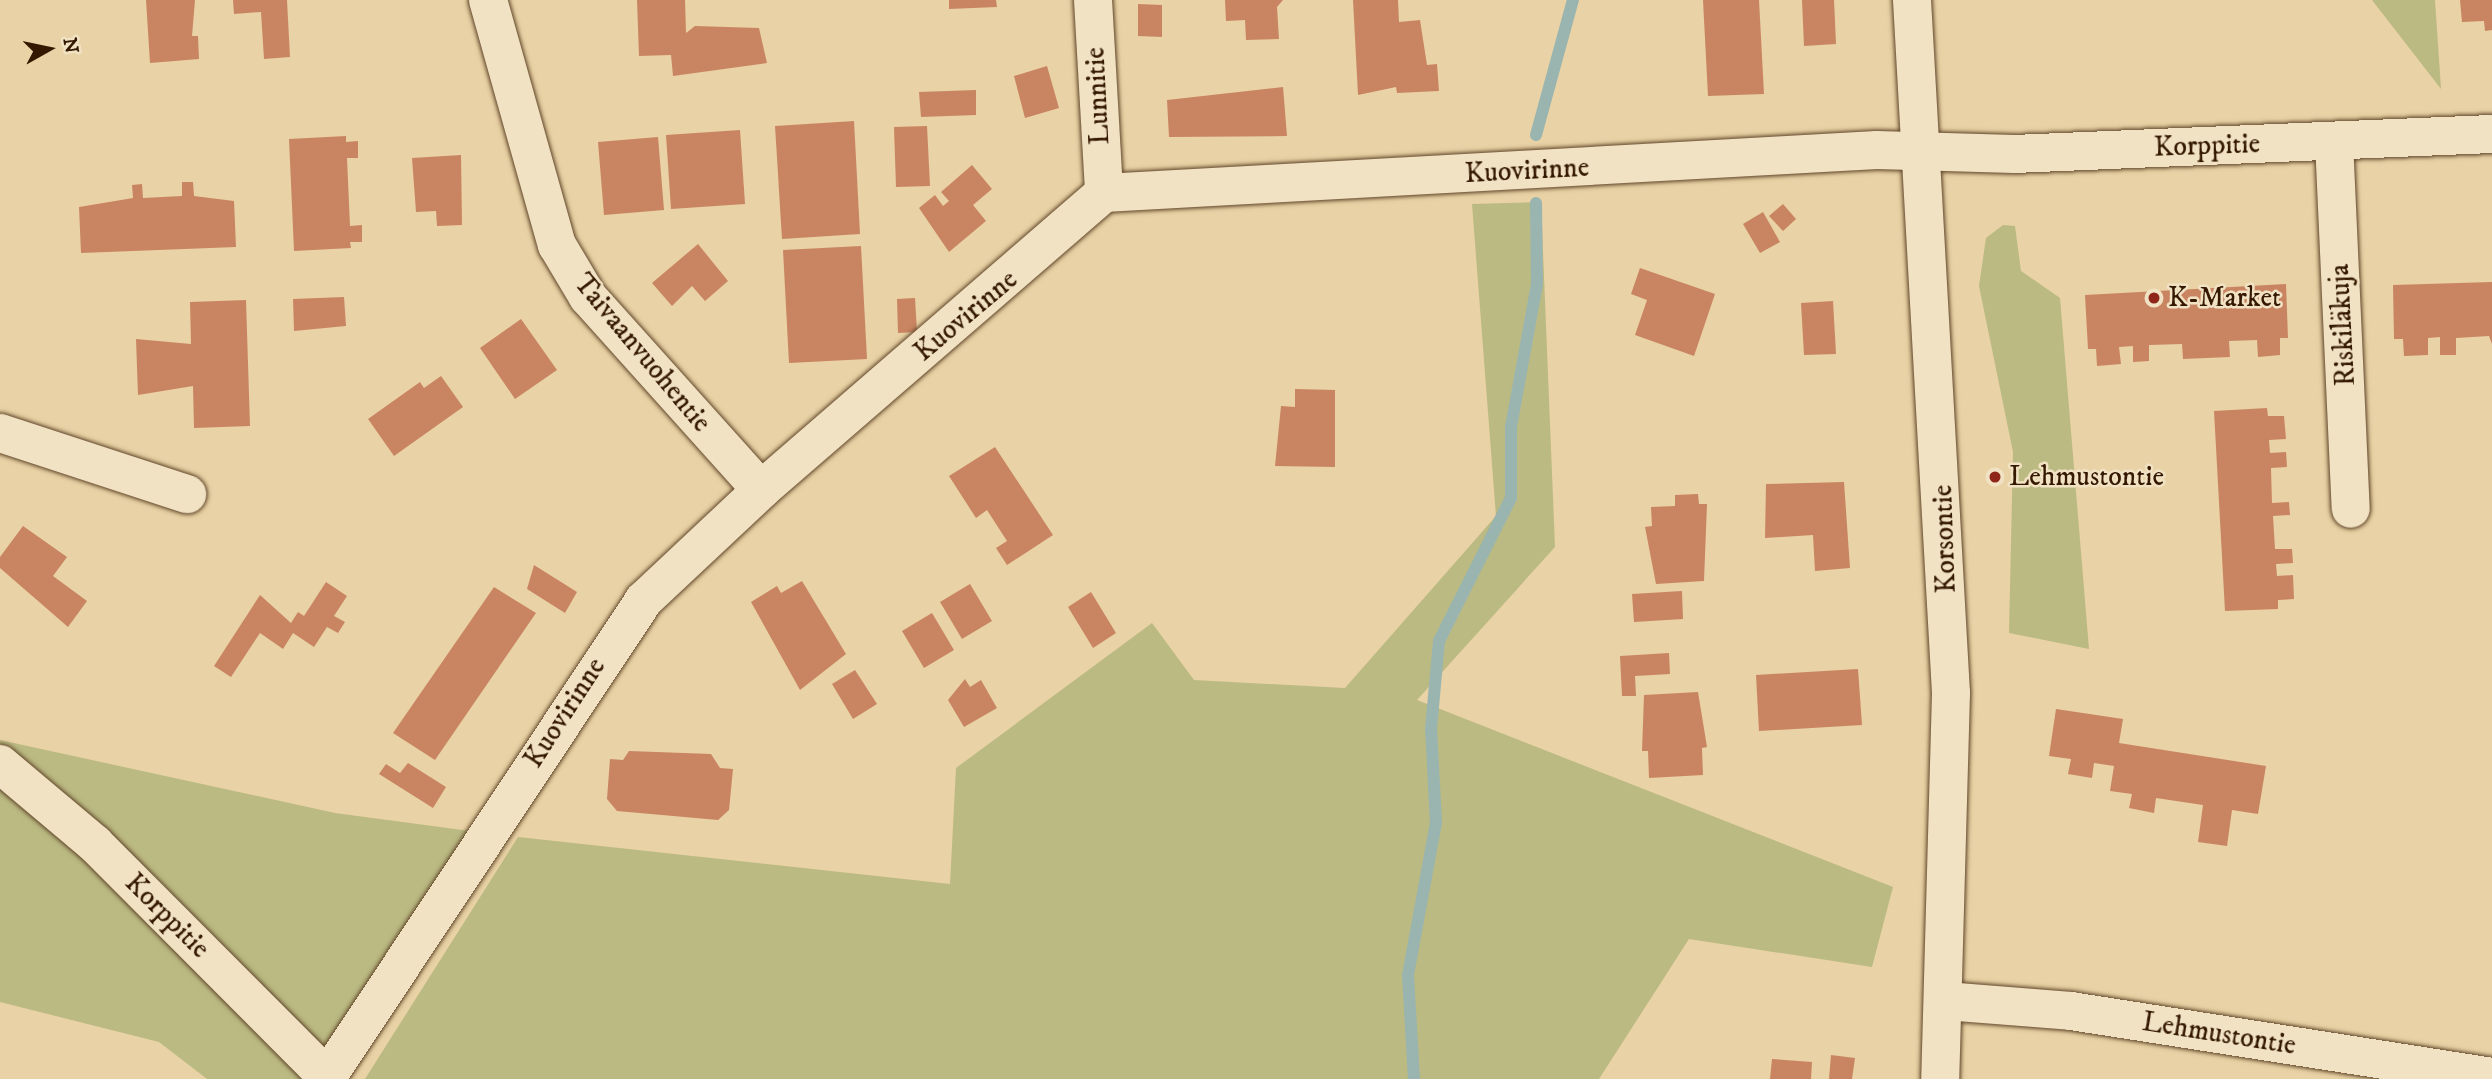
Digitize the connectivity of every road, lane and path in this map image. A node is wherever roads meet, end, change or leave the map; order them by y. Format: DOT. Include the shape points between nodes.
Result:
graph roads {
  1 [pos="488,0"];
  2 [pos="1093,0"];
  3 [pos="1912,0"];
  4 [pos="2492,134"];
  5 [pos="2334,141"];
  6 [pos="1921,153"];
  7 [pos="1104,192"];
  8 [pos="0,433"];
  9 [pos="761,490"];
  10 [pos="187,494"];
  11 [pos="2351,509"];
  12 [pos="0,764"];
  13 [pos="1945,1001"];
  14 [pos="2484,1077"];
  15 [pos="326,1078"];
  16 [pos="1940,1079"];
  1 -- 9 [label="street, Taivaanvuohentie" via="557,245 588,297"];
  2 -- 7 [label="street, Lunnitie"];
  3 -- 6 [label="street, Korsontie"];
  4 -- 5 [label="street, Korppitie"];
  5 -- 6 [label="street, Korppitie"];
  5 -- 11 [label="street, Riskiläkuja"];
  6 -- 7 [label="street, Kuovirinne"];
  6 -- 13 [label="street, Korsontie" via="1951,693"];
  7 -- 9 [label="street, Kuovirinne"];
  8 -- 10 [label="street"];
  9 -- 15 [label="street, Kuovirinne" via="617,632"];
  12 -- 15 [label="street, Korppitie" via="95,844"];
  13 -- 14 [label="street, Lehmustontie" via="2071,1011"];
  13 -- 16 [label="street, Korsontie"];
}
